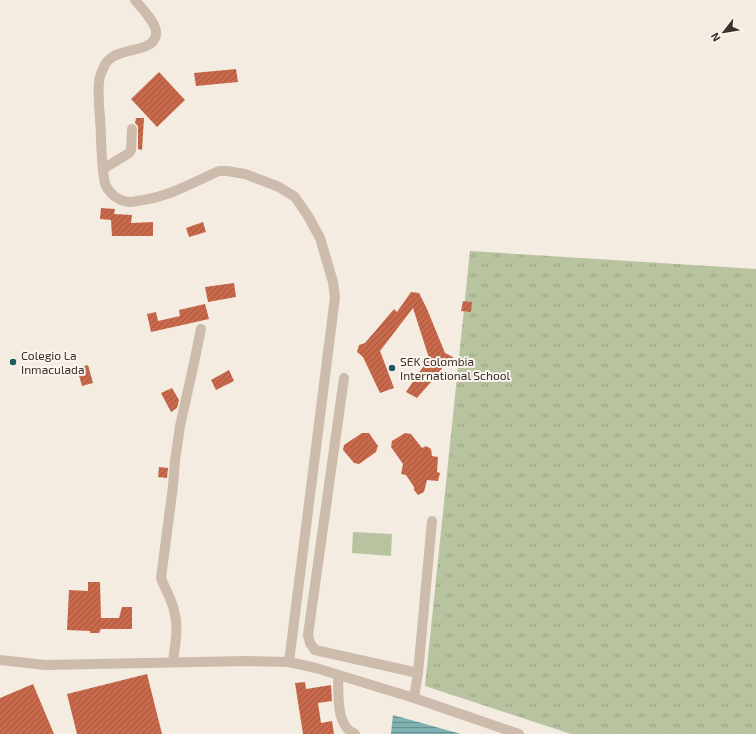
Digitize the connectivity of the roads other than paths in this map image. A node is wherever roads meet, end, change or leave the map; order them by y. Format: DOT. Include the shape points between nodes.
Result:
graph roads {
  1 [pos="135,0"];
  2 [pos="132,130"];
  3 [pos="103,169"];
  4 [pos="201,329"];
  5 [pos="344,378"];
  6 [pos="432,521"];
  7 [pos="0,660"];
  8 [pos="173,662"];
  9 [pos="289,662"];
  10 [pos="418,673"];
  11 [pos="338,675"];
  12 [pos="414,698"];
  13 [pos="355,734"];
  14 [pos="519,734"];
  1 -- 3 [label="street" via="152,22 156,36 147,46 116,54 108,59 103,67 98,84"];
  2 -- 3 [label="street" via="129,153"];
  3 -- 9 [label="street" via="106,185 113,195 130,202 173,192 219,171 245,174 279,187 295,197 320,238 333,282 334,297"];
  4 -- 8 [label="street" via="180,426 161,578 176,621"];
  5 -- 10 [label="street" via="308,635 310,643 315,650"];
  6 -- 10 [label="street"];
  7 -- 8 [label="street" via="45,665"];
  8 -- 9 [label="street"];
  9 -- 11 [label="street"];
  10 -- 12 [label="street"];
  11 -- 12 [label="street"];
  11 -- 13 [label="street" via="340,713 350,732"];
  12 -- 14 [label="street"];
}
